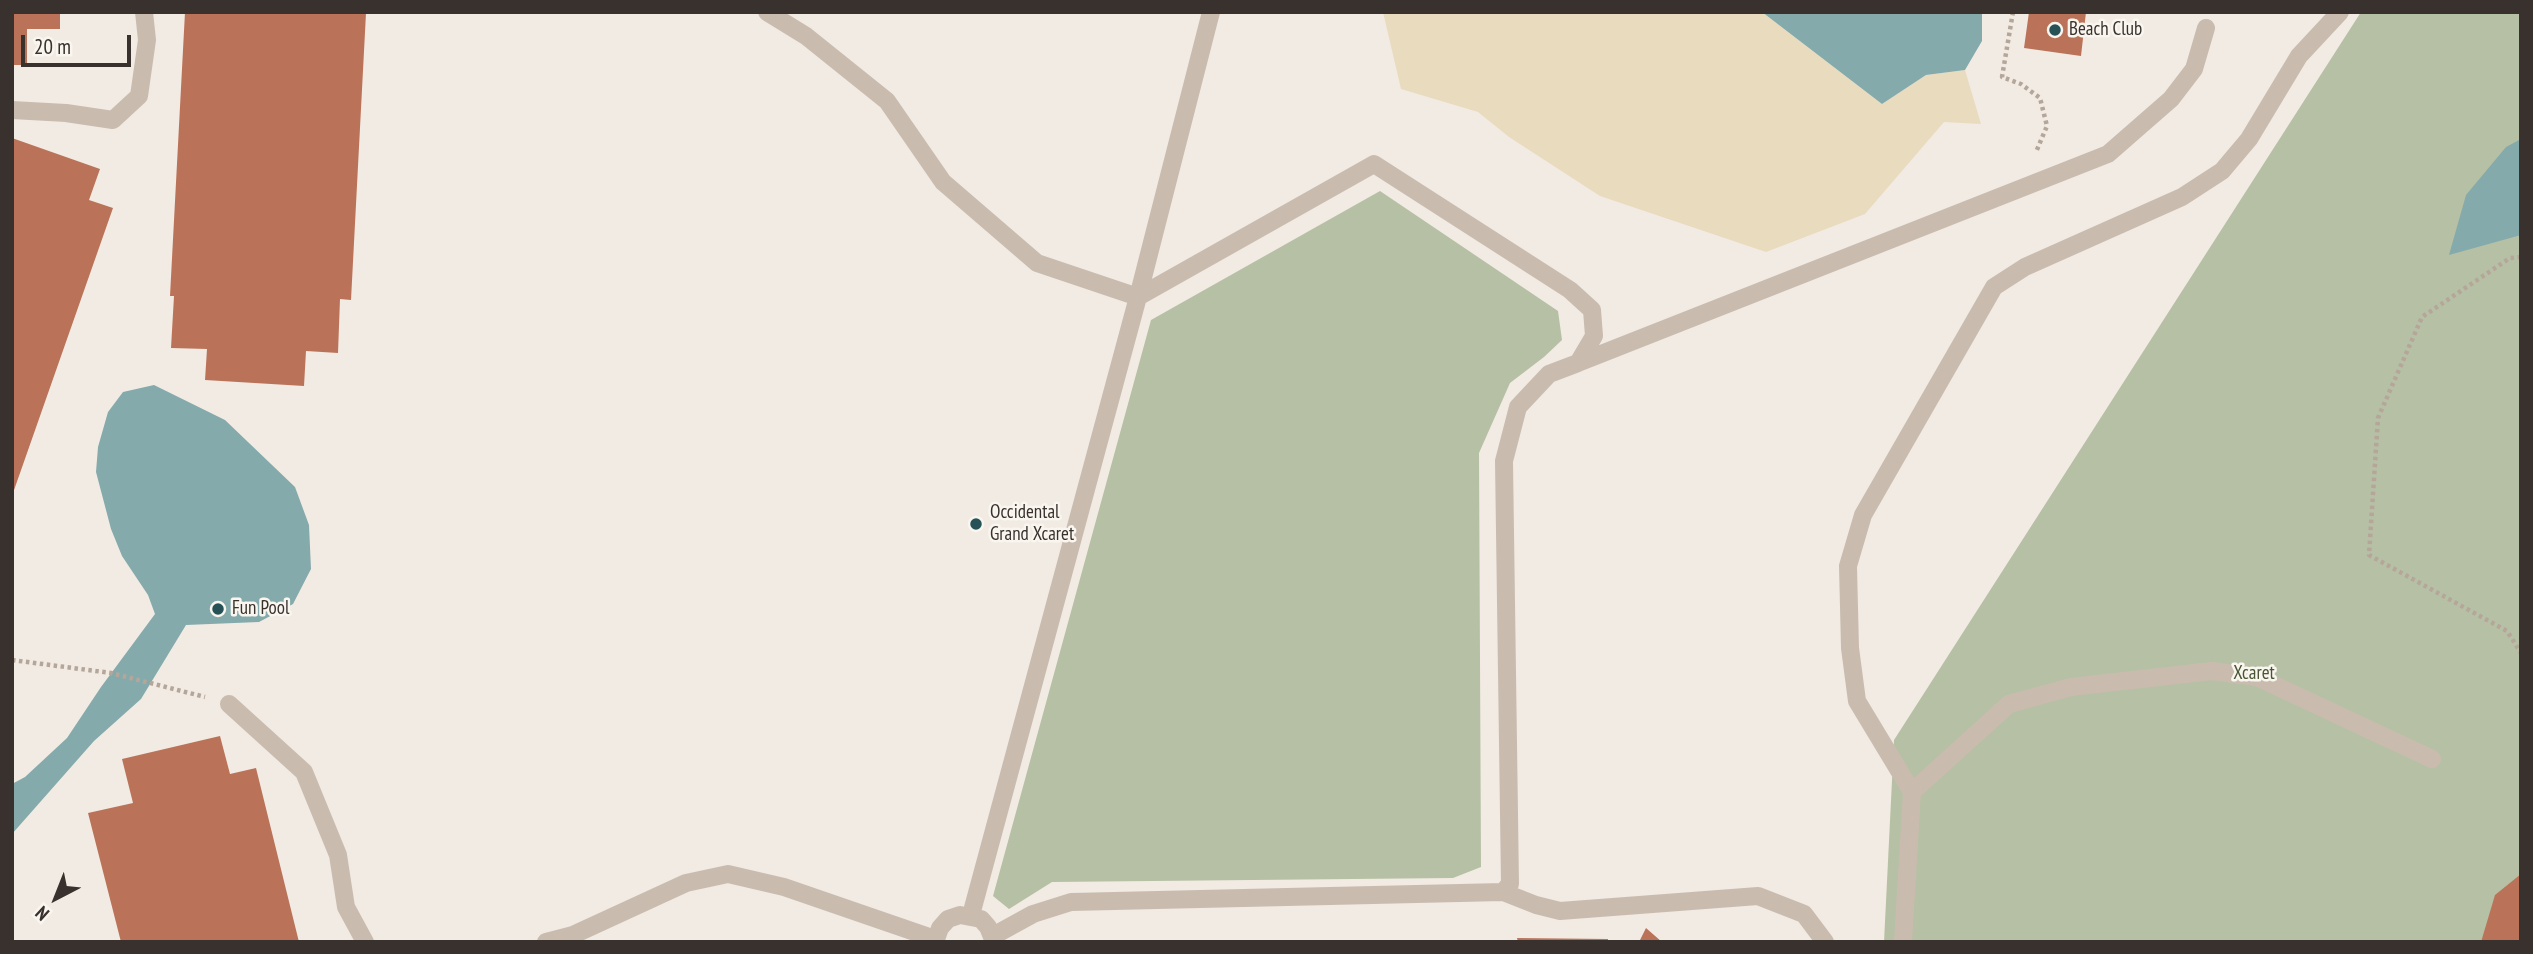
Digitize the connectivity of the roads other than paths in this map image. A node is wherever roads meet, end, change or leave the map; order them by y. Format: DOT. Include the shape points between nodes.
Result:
graph roads {
  1 [pos="144,12"];
  2 [pos="767,12"];
  3 [pos="1211,12"];
  4 [pos="2340,12"];
  5 [pos="2206,29"];
  6 [pos="12,110"];
  7 [pos="1138,297"];
  8 [pos="1578,363"];
  9 [pos="229,704"];
  10 [pos="2432,759"];
  11 [pos="1912,792"];
  12 [pos="1503,892"];
  13 [pos="971,915"];
  14 [pos="993,939"];
  15 [pos="935,940"];
  16 [pos="365,942"];
  17 [pos="546,942"];
  18 [pos="1825,942"];
  19 [pos="1903,942"];
  1 -- 6 [label="lane" via="147,40 139,96 113,120"];
  2 -- 7 [label="lane" via="806,36 887,101 943,182 1037,263"];
  3 -- 7 [label="lane"];
  4 -- 11 [label="lane" via="2299,56 2249,139 2222,172 2182,197 2025,267 1994,287 1863,515 1848,566 1857,701"];
  5 -- 8 [label="lane" via="2194,69 2171,99 2108,154"];
  7 -- 8 [label="lane" via="1374,164 1570,290 1592,310 1594,337"];
  7 -- 13 [label="lane"];
  8 -- 12 [label="lane" via="1549,374 1518,407 1504,461 1510,884"];
  9 -- 16 [label="lane" via="304,772 338,855 346,907"];
  10 -- 11 [label="lane" via="2257,677 2212,671 2071,687 2009,704"];
  11 -- 19 [label="lane"];
  12 -- 14 [label="lane" via="1071,902 1033,914"];
  12 -- 18 [label="lane" via="1560,911 1758,895 1804,914"];
  13 -- 14 [label="lane" via="981,919"];
  13 -- 15 [label="lane" via="948,919"];
  15 -- 17 [label="lane" via="784,887 728,874 686,883 573,935"];
}
